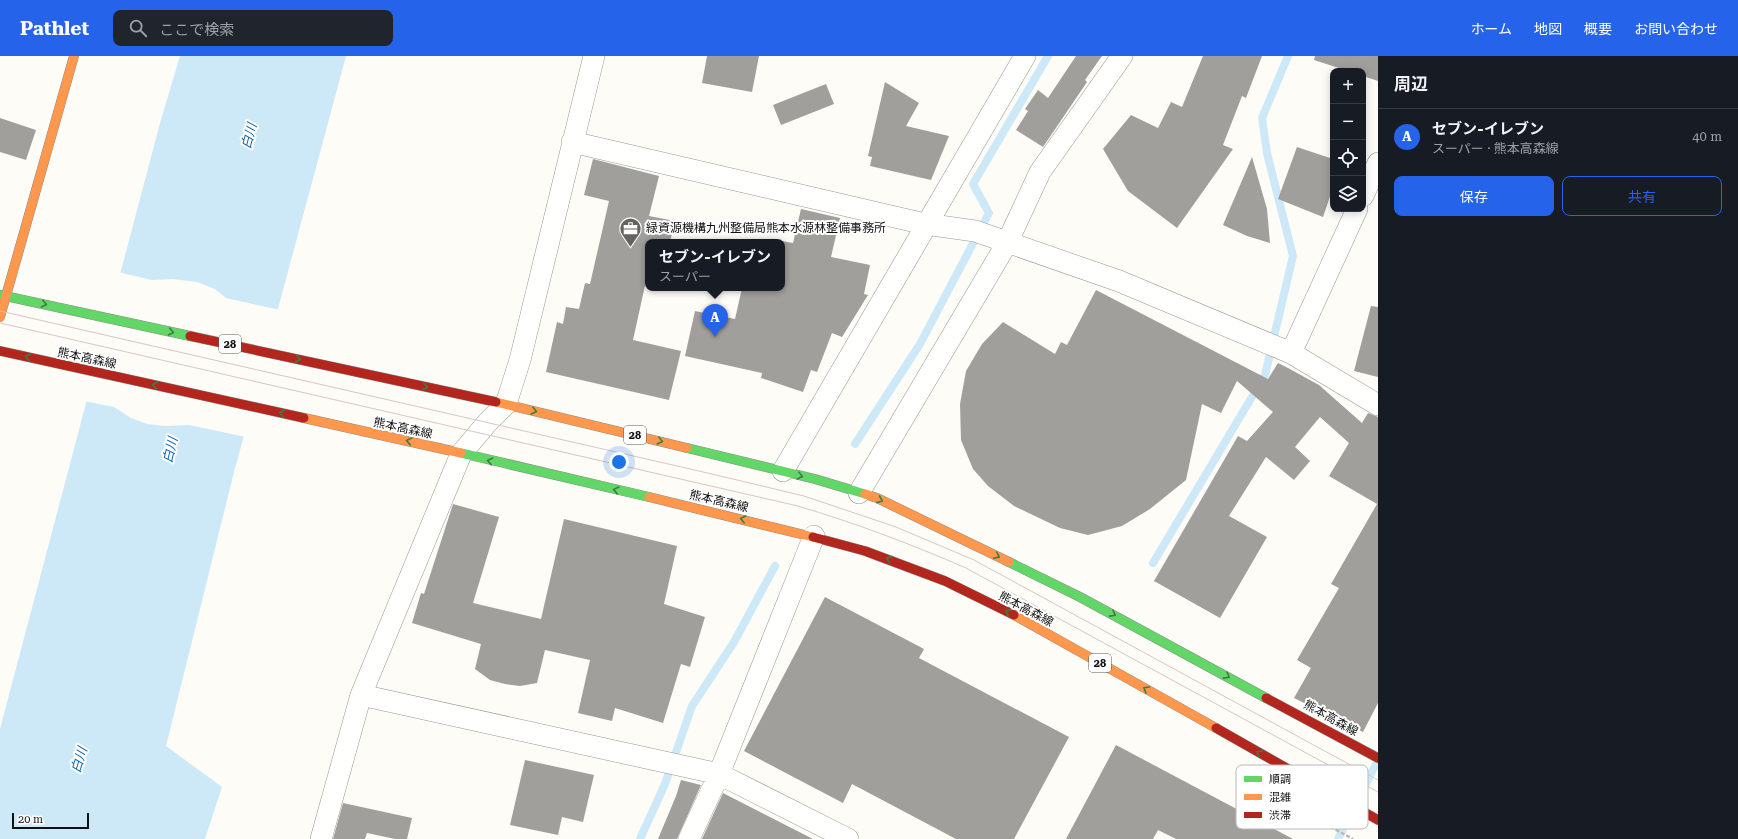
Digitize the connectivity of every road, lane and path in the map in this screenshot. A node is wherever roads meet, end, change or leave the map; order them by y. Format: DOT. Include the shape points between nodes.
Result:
graph roads {
  1 [pos="74,56"];
  2 [pos="594,56"];
  3 [pos="1025,56"];
  4 [pos="1122,56"];
  5 [pos="572,142"];
  6 [pos="1378,163"];
  7 [pos="1366,189"];
  8 [pos="1356,212"];
  9 [pos="925,224"];
  10 [pos="1001,241"];
  11 [pos="3,295"];
  12 [pos="0,317"];
  13 [pos="0,351"];
  14 [pos="1289,352"];
  15 [pos="506,404"];
  16 [pos="1378,405"];
  17 [pos="454,452"];
  18 [pos="783,471"];
  19 [pos="851,490"];
  20 [pos="812,536"];
  21 [pos="361,696"];
  22 [pos="1378,758"];
  23 [pos="1280,765"];
  24 [pos="719,774"];
  25 [pos="1368,814"];
  26 [pos="1378,820"];
  27 [pos="1334,829"];
  28 [pos="321,839"];
  29 [pos="689,839"];
  30 [pos="848,839"];
  31 [pos="1353,839"];
  1 -- 11 [label="main road"];
  2 -- 5 [label="street"];
  3 -- 9 [label="street"];
  4 -- 10 [label="street" via="1040,172"];
  5 -- 9 [label="street"];
  5 -- 15 [label="street" via="520,360"];
  6 -- 7 [label="street"];
  8 -- 14 [label="street"];
  9 -- 10 [label="street" via="975,231"];
  9 -- 18 [label="street"];
  10 -- 14 [label="street" via="1119,281"];
  10 -- 19 [label="street"];
  11 -- 12 [label="main road"];
  11 -- 15 [label="main road, 熊本高森線 / 28, one-way"];
  17 -- 13 [label="main road, 熊本高森線 / 28, one-way"];
  14 -- 16 [label="street"];
  15 -- 17 [label="street"];
  15 -- 18 [label="main road, 熊本高森線 / 28, one-way"];
  20 -- 17 [label="main road, 熊本高森線 / 28, one-way"];
  17 -- 21 [label="street"];
  18 -- 19 [label="main road, 熊本高森線 / 28, one-way"];
  19 -- 22 [label="main road, 熊本高森線 / 28, one-way" via="877,498 1080,597"];
  23 -- 20 [label="main road, 熊本高森線 / 28, one-way" via="1012,614 945,581 866,551"];
  20 -- 24 [label="street"];
  21 -- 24 [label="street"];
  21 -- 28 [label="street"];
  24 -- 29 [label="street"];
  24 -- 30 [label="street"];
  26 -- 25 [label="main road, 熊本高森線 / 28, one-way"];
  27 -- 31 [label="path"];
}
